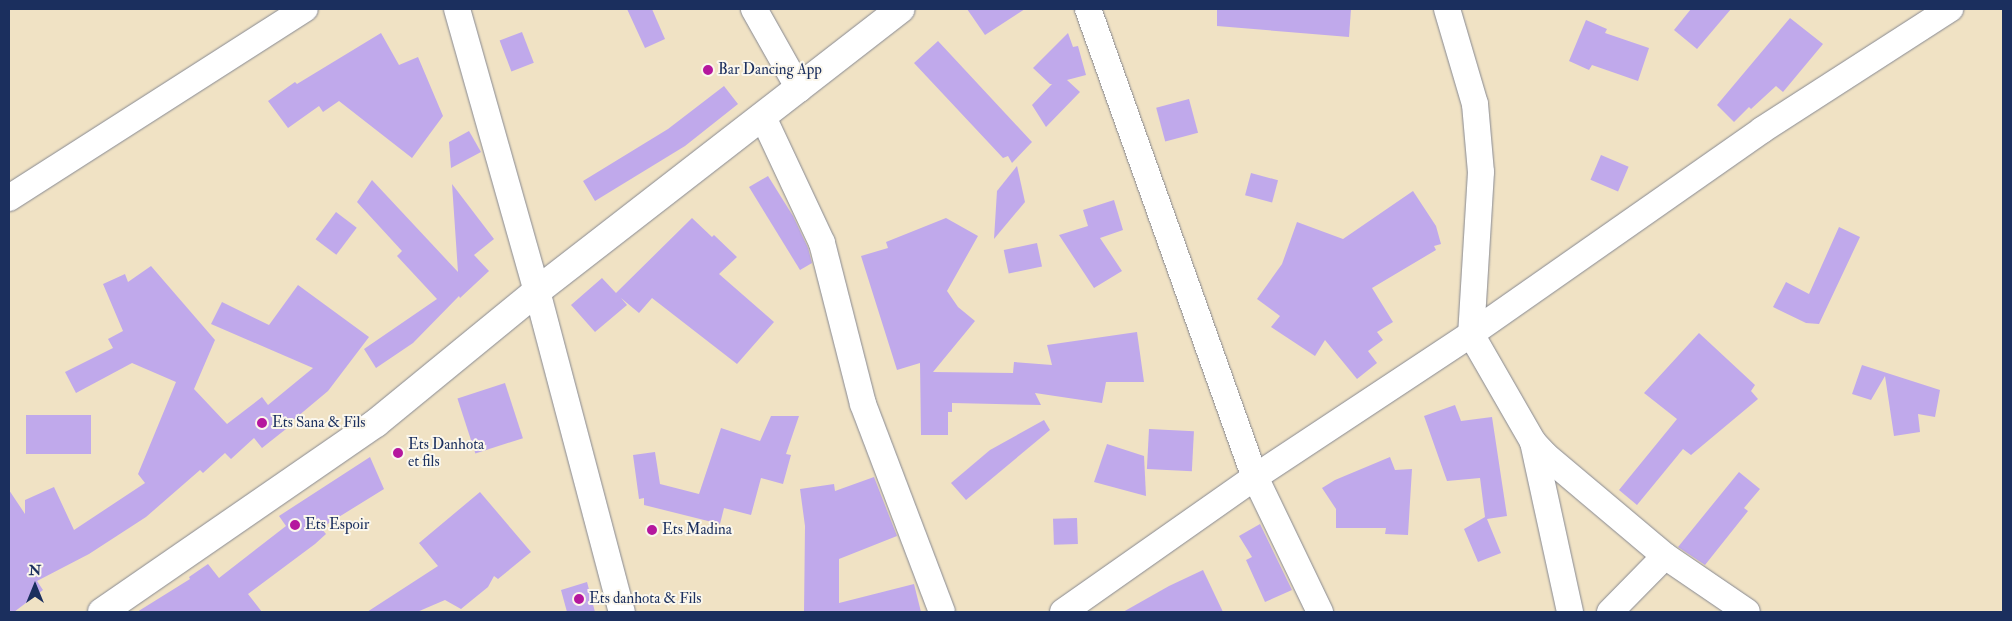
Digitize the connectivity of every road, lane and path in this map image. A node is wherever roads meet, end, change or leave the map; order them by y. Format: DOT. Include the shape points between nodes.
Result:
graph roads {
  1 [pos="305,9"];
  2 [pos="457,9"];
  3 [pos="754,9"];
  4 [pos="900,9"];
  5 [pos="1088,9"];
  6 [pos="1447,9"];
  7 [pos="1950,9"];
  8 [pos="799,88"];
  9 [pos="763,117"];
  10 [pos="9,198"];
  11 [pos="537,291"];
  12 [pos="1471,334"];
  13 [pos="1533,442"];
  14 [pos="1255,477"];
  15 [pos="1666,556"];
  16 [pos="102,612"];
  17 [pos="622,612"];
  18 [pos="942,612"];
  19 [pos="1063,612"];
  20 [pos="1320,612"];
  21 [pos="1570,612"];
  22 [pos="1610,612"];
  23 [pos="1747,612"];
  1 -- 10 [label="street"];
  2 -- 11 [label="street"];
  3 -- 8 [label="street"];
  4 -- 8 [label="street"];
  5 -- 14 [label="street"];
  6 -- 12 [label="street" via="1475,104 1481,172"];
  7 -- 12 [label="street" via="1762,130"];
  8 -- 9 [label="street"];
  9 -- 11 [label="street"];
  9 -- 18 [label="street" via="822,244 863,404"];
  11 -- 16 [label="street" via="376,423"];
  11 -- 17 [label="street"];
  12 -- 13 [label="street"];
  12 -- 14 [label="street"];
  13 -- 15 [label="street" via="1545,456"];
  13 -- 21 [label="street"];
  14 -- 19 [label="street"];
  14 -- 20 [label="street"];
  15 -- 22 [label="street"];
  15 -- 23 [label="street"];
}
